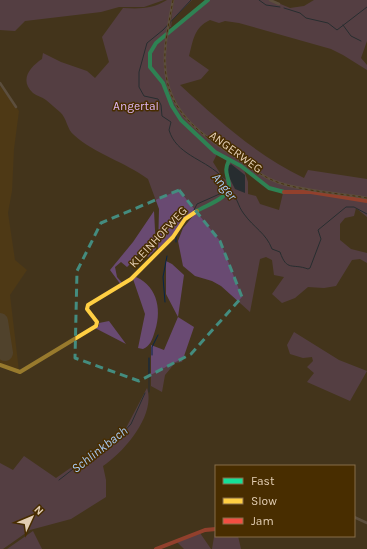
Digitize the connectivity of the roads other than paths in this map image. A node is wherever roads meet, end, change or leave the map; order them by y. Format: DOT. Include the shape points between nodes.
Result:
graph roads {
  1 [pos="208,0"];
  2 [pos="270,0"];
  3 [pos="279,4"];
  4 [pos="0,83"];
  5 [pos="16,107"];
  6 [pos="228,160"];
  7 [pos="367,201"];
  8 [pos="0,365"];
  9 [pos="355,517"];
  10 [pos="367,523"];
  11 [pos="215,529"];
  12 [pos="156,549"];
  1 -- 6 [label="street, ANGERWEG" via="156,43 150,53 149,63 152,72 163,83 172,106 182,120"];
  2 -- 3 [label="street"];
  4 -- 5 [label="street"];
  6 -- 7 [label="street, ANGERWEG" via="241,166 273,190 311,192"];
  6 -- 8 [label="street, KLEINHOFWEG" via="225,169 229,190 218,200 198,209 185,219 176,234 131,279 88,305 87,309 97,322 96,326 20,372"];
  9 -- 10 [label="street"];
  11 -- 12 [label="street" via="205,530"];
}
